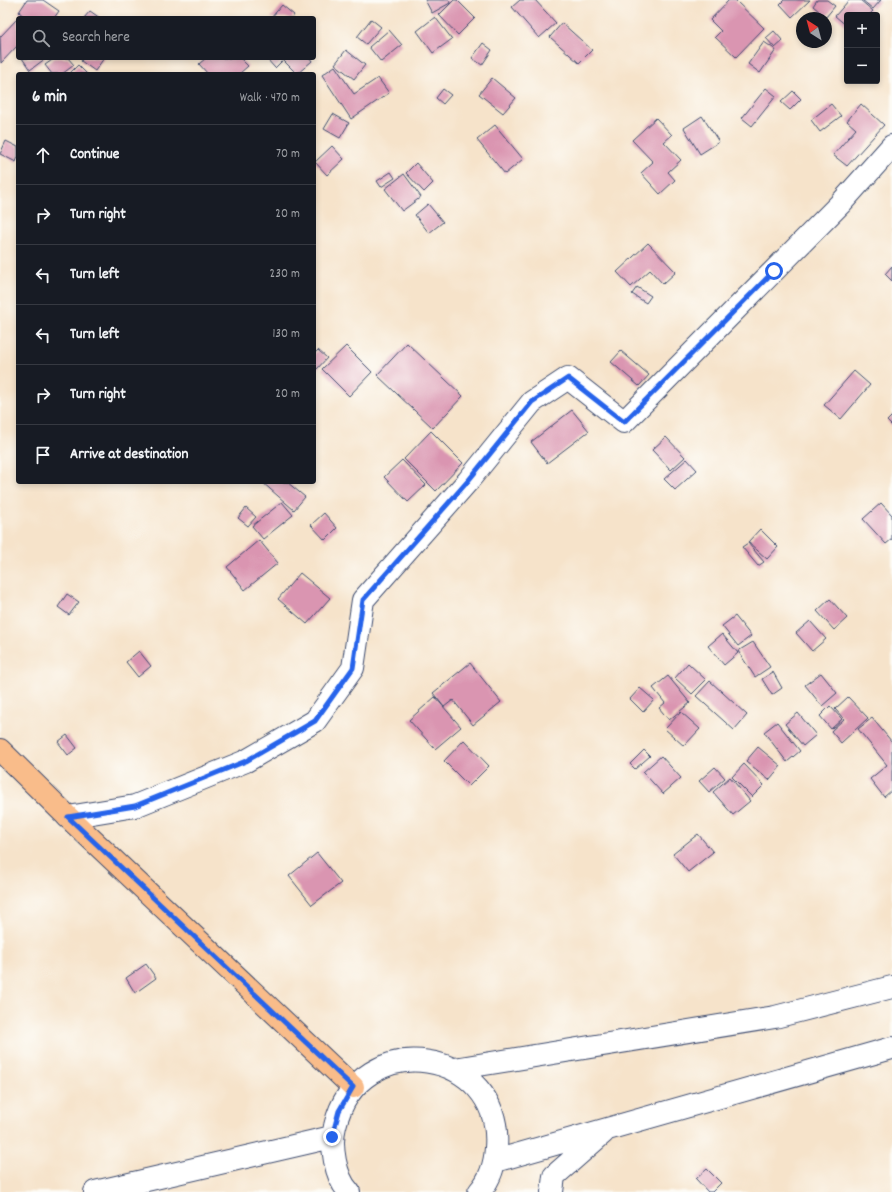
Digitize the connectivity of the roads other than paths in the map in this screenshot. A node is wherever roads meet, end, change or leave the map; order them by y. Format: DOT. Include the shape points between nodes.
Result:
graph roads {
  1 [pos="892,146"];
  2 [pos="0,750"];
  3 [pos="68,817"];
  4 [pos="892,986"];
  5 [pos="892,1048"];
  6 [pos="454,1069"];
  7 [pos="353,1087"];
  8 [pos="608,1129"];
  9 [pos="332,1137"];
  10 [pos="495,1161"];
  11 [pos="95,1192"];
  12 [pos="349,1192"];
  13 [pos="479,1192"];
  14 [pos="552,1192"];
  1 -- 3 [label="street" via="837,207 624,422 568,378 532,402 468,481 363,600 353,668 315,721 246,761 135,806"];
  2 -- 3 [label="main road"];
  3 -- 7 [label="main road"];
  4 -- 6 [label="street" via="776,1017"];
  5 -- 8 [label="street"];
  6 -- 7 [label="street" via="428,1060 400,1061 375,1070"];
  6 -- 10 [label="street" via="476,1086 491,1108 497,1134"];
  7 -- 9 [label="street" via="339,1111"];
  8 -- 10 [label="street"];
  8 -- 14 [label="street" via="554,1176"];
  9 -- 11 [label="street"];
  9 -- 12 [label="street" via="335,1165"];
  10 -- 13 [label="street"];
}
